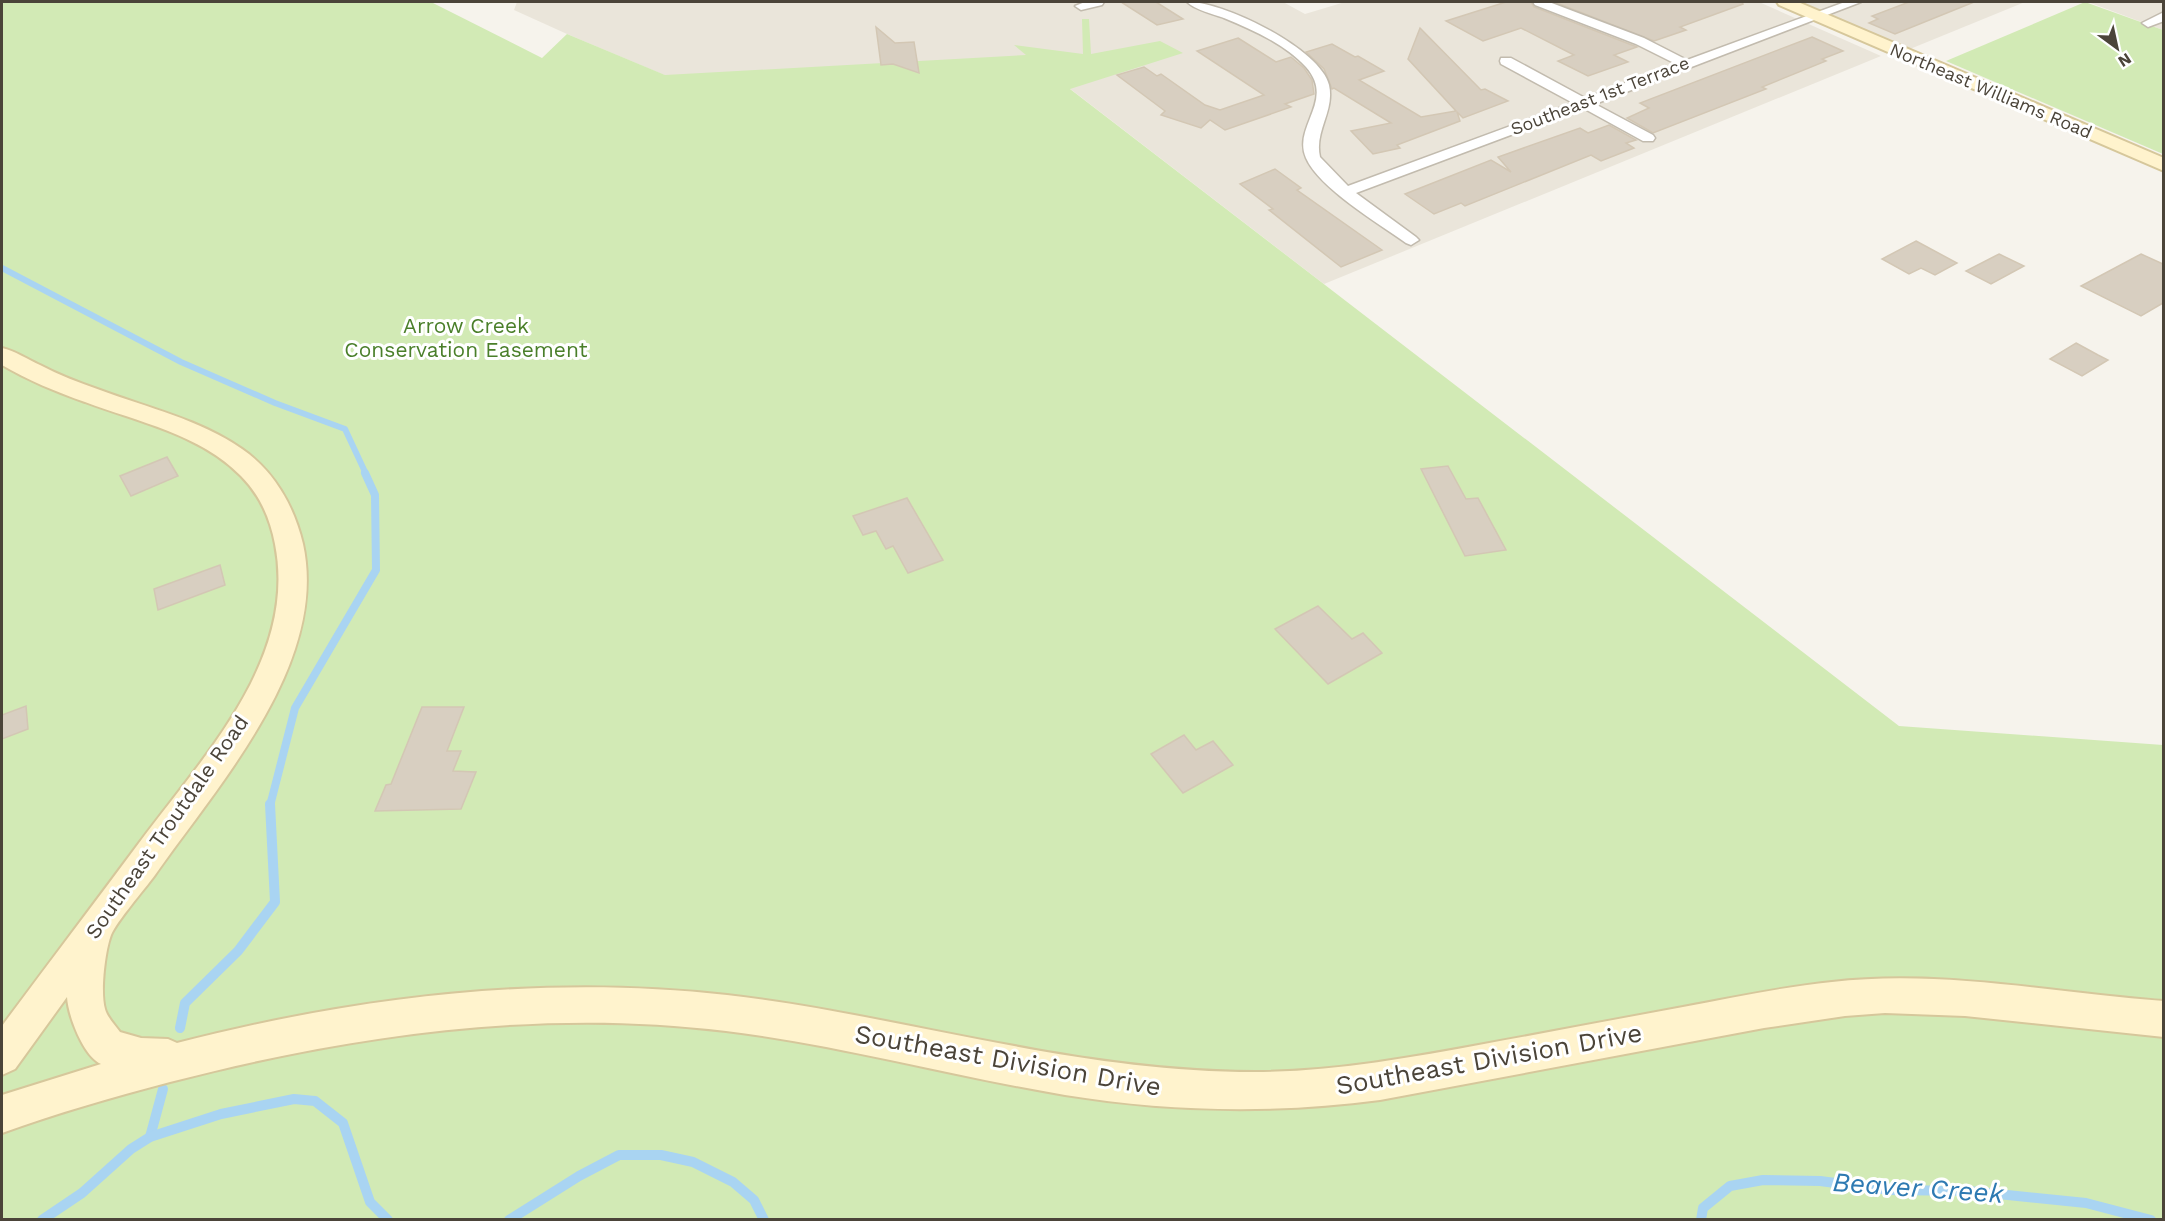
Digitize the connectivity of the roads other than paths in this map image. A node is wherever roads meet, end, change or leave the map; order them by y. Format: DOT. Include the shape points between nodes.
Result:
graph roads {
  1 [pos="1098,2"];
  2 [pos="1193,2"];
  3 [pos="1539,2"];
  4 [pos="1785,2"];
  5 [pos="1855,2"];
  6 [pos="1213,4"];
  7 [pos="1081,6"];
  8 [pos="1818,16"];
  9 [pos="2163,16"];
  10 [pos="2148,23"];
  11 [pos="1506,61"];
  12 [pos="1685,64"];
  13 [pos="1584,103"];
  14 [pos="1648,138"];
  15 [pos="2163,165"];
  16 [pos="1345,192"];
  17 [pos="1411,240"];
  18 [pos="2,355"];
  19 [pos="96,929"];
  20 [pos="2163,1020"];
  21 [pos="2,1056"];
  22 [pos="188,1059"];
  23 [pos="2,1114"];
  1 -- 7 [label="street"];
  2 -- 6 [label="street"];
  3 -- 12 [label="street" via="1640,41"];
  4 -- 8 [label="street, Northeast Williams Road"];
  5 -- 8 [label="street, Southeast 1st Terrace"];
  6 -- 16 [label="street" via="1311,64 1324,85 1324,102 1310,138 1314,159"];
  8 -- 12 [label="street, Southeast 1st Terrace"];
  8 -- 15 [label="street, Northeast Williams Road"];
  9 -- 10 [label="street"];
  11 -- 13 [label="street"];
  12 -- 13 [label="street, Southeast 1st Terrace"];
  13 -- 14 [label="street"];
  13 -- 16 [label="street, Southeast 1st Terrace"];
  16 -- 17 [label="street"];
  18 -- 19 [label="street, Southeast Troutdale Road" via="62,385 182,428 227,452 251,470 269,493 284,522 291,551 288,616 282,645 263,688 215,765"];
  19 -- 21 [label="street, Southeast Troutdale Road"];
  19 -- 22 [label="street" via="88,962 86,1008 108,1048 141,1057"];
  20 -- 22 [label="street, Southeast Division Drive" via="1970,999 1847,998 1740,1014 1408,1077 1266,1091 1116,1083 736,1015 613,1004 502,1007 392,1019 299,1033"];
  22 -- 23 [label="street, Southeast Division Drive"];
}
